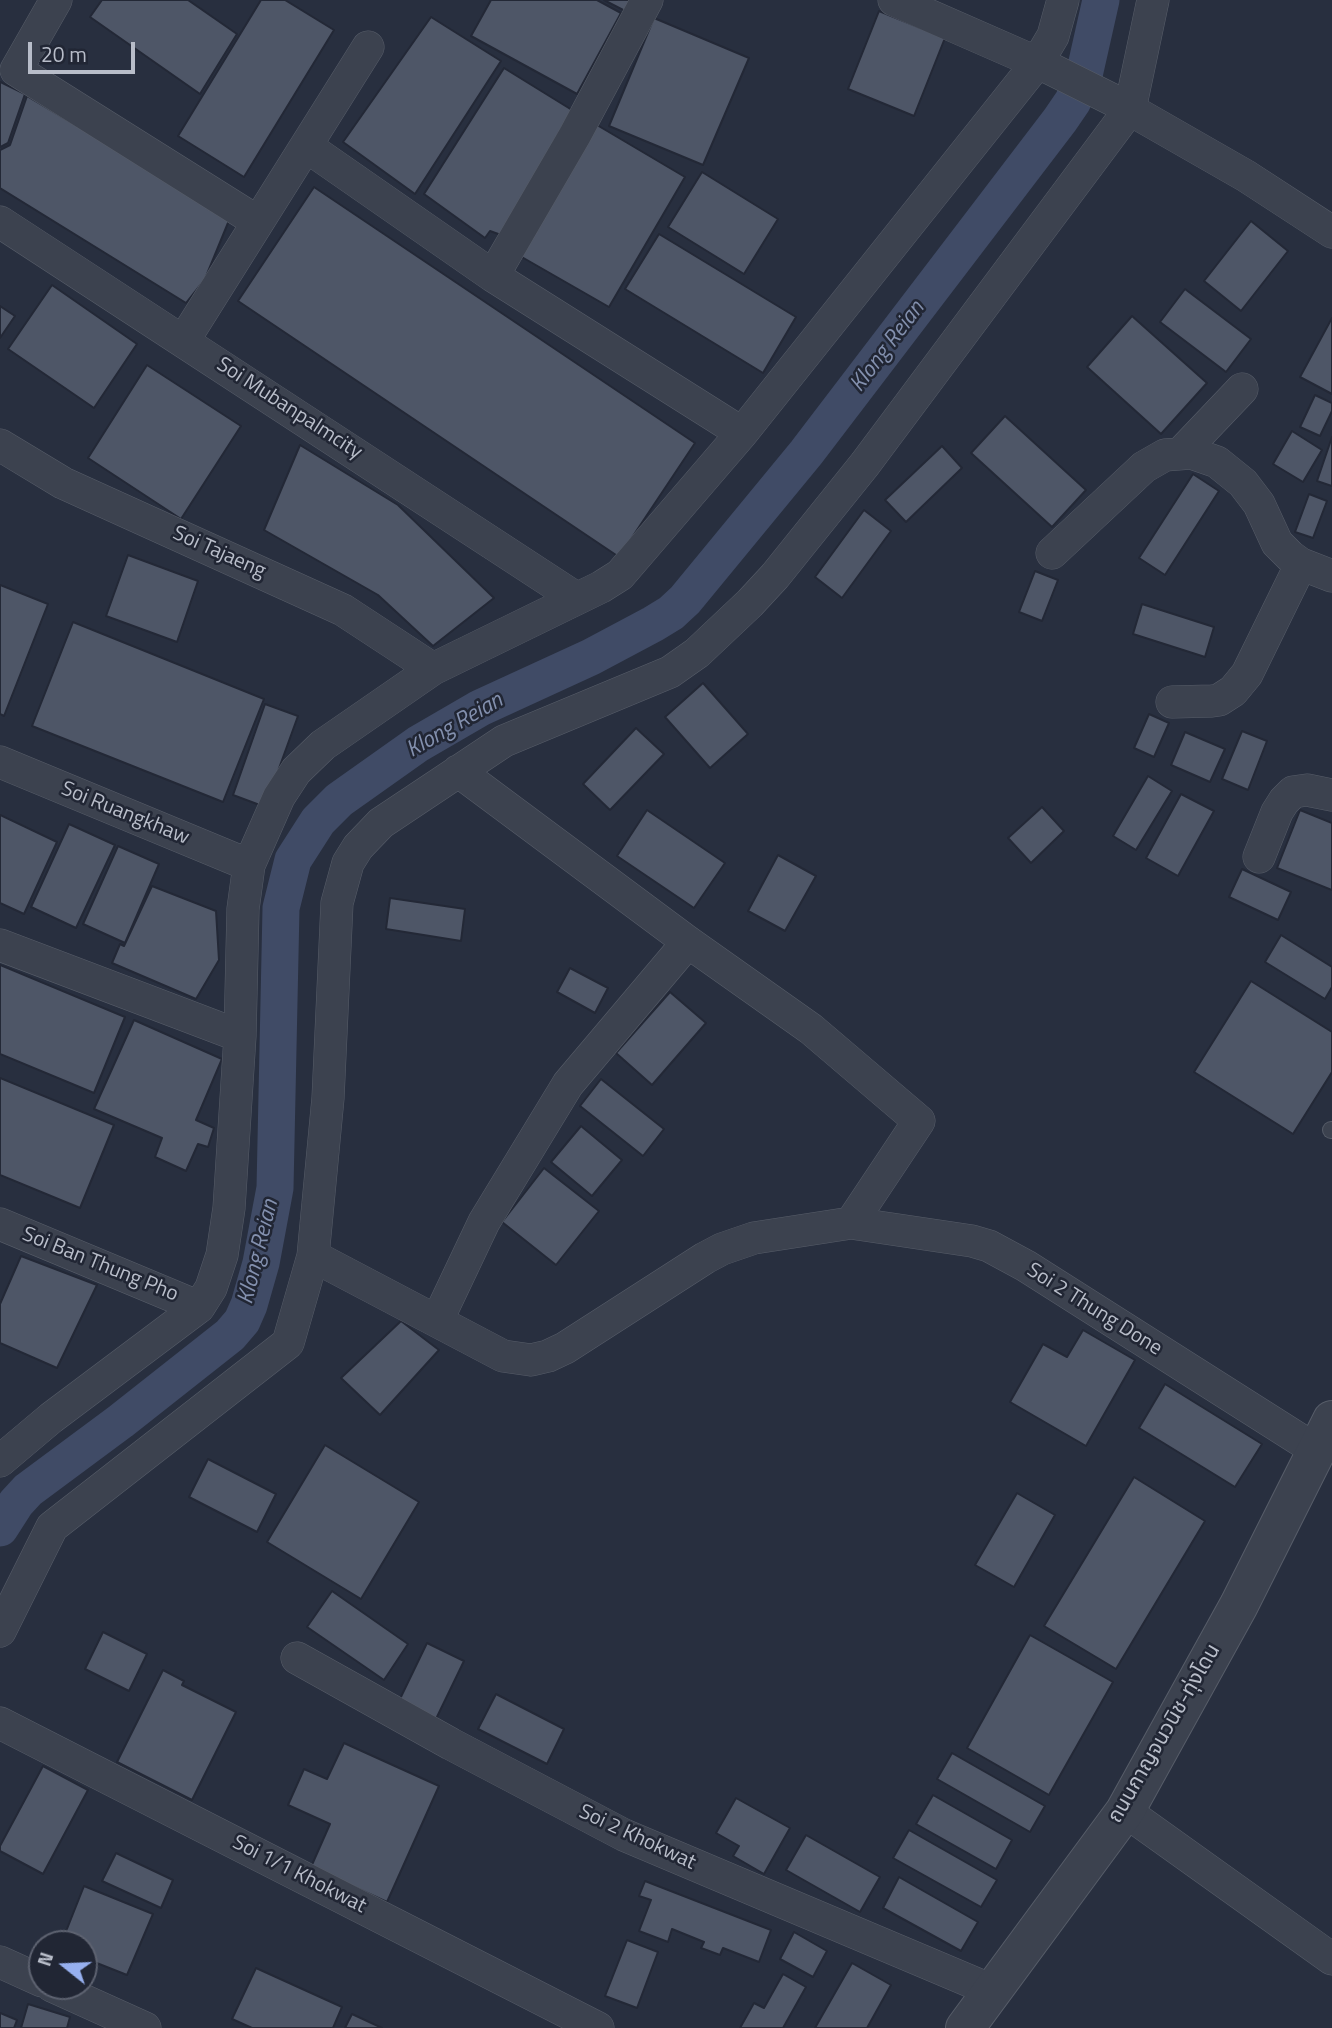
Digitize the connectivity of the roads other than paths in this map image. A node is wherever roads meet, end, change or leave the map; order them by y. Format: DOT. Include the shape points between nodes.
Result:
graph roads {
  1 [pos="56,0"];
  2 [pos="646,0"];
  3 [pos="894,0"];
  4 [pos="1063,0"];
  5 [pos="1153,0"];
  6 [pos="368,47"];
  7 [pos="1042,65"];
  8 [pos="1122,105"];
  9 [pos="306,146"];
  10 [pos="0,222"];
  11 [pos="258,222"];
  12 [pos="1332,232"];
  13 [pos="493,276"];
  14 [pos="184,340"];
  15 [pos="1242,388"];
  16 [pos="741,433"];
  17 [pos="0,445"];
  18 [pos="1182,452"];
  19 [pos="1052,553"];
  20 [pos="1301,564"];
  21 [pos="1332,576"];
  22 [pos="576,598"];
  23 [pos="433,669"];
  24 [pos="1172,702"];
  25 [pos="0,762"];
  26 [pos="458,771"];
  27 [pos="1332,794"];
  28 [pos="1259,857"];
  29 [pos="249,865"];
  30 [pos="688,942"];
  31 [pos="0,945"];
  32 [pos="240,1037"];
  33 [pos="851,1223"];
  34 [pos="0,1224"];
  35 [pos="313,1256"];
  36 [pos="199,1307"];
  37 [pos="437,1321"];
  38 [pos="1324,1435"];
  39 [pos="0,1461"];
  40 [pos="0,1632"];
  41 [pos="297,1658"];
  42 [pos="0,1723"];
  43 [pos="1125,1811"];
  44 [pos="1332,1959"];
  45 [pos="0,1962"];
  46 [pos="28,1975"];
  47 [pos="991,1990"];
  48 [pos="83,2000"];
  49 [pos="145,2028"];
  50 [pos="598,2028"];
  51 [pos="965,2028"];
  1 -- 11 [label="street" via="16,70"];
  2 -- 13 [label="street"];
  3 -- 7 [label="street"];
  4 -- 7 [label="street"];
  5 -- 8 [label="street"];
  6 -- 9 [label="street"];
  7 -- 8 [label="street"];
  7 -- 16 [label="street"];
  8 -- 12 [label="street"];
  8 -- 26 [label="street" via="865,464 775,576 722,632 670,672 527,729"];
  9 -- 11 [label="street"];
  9 -- 13 [label="street"];
  10 -- 14 [label="street, Soi Mubanpalmcity"];
  11 -- 14 [label="street"];
  13 -- 16 [label="street"];
  14 -- 22 [label="street, Soi Mubanpalmcity"];
  15 -- 18 [label="street"];
  16 -- 22 [label="street" via="620,575"];
  17 -- 23 [label="street, Soi Tajaeng" via="62,483 343,610"];
  18 -- 19 [label="street" via="1144,467"];
  18 -- 20 [label="street" via="1217,462 1243,483 1259,504 1277,543"];
  20 -- 21 [label="street"];
  20 -- 24 [label="street" via="1247,674 1233,691 1219,700"];
  22 -- 23 [label="street"];
  23 -- 29 [label="street" via="309,757 279,797"];
  25 -- 29 [label="street, Soi Ruangkhaw"];
  26 -- 30 [label="street"];
  26 -- 35 [label="street" via="369,833 342,880"];
  27 -- 28 [label="street" via="1293,792 1284,801"];
  29 -- 32 [label="street" via="243,909"];
  30 -- 33 [label="street" via="811,1029 919,1121"];
  30 -- 37 [label="street" via="568,1084 484,1222"];
  31 -- 32 [label="street"];
  32 -- 36 [label="street" via="222,1255"];
  33 -- 37 [label="street, Soi 2 Thung Done" via="773,1234 722,1249 548,1356 531,1360 503,1356"];
  33 -- 38 [label="street, Soi 2 Thung Done" via="971,1241 998,1251"];
  34 -- 36 [label="street, Soi Ban Thung Pho"];
  35 -- 37 [label="street, Soi 2 Thung Done"];
  35 -- 40 [label="street" via="288,1343 52,1527"];
  36 -- 39 [label="street"];
  38 -- 43 [label="street, ถนนกาญจนวนิช-ทุ่งโดน" via="1239,1605"];
  41 -- 47 [label="street, Soi 2 Khokwat" via="624,1835"];
  42 -- 50 [label="street, Soi 1/1 Khokwat"];
  43 -- 44 [label="street"];
  43 -- 47 [label="street, ถนนกาญจนวนิช-ทุ่งโดน"];
  45 -- 46 [label="street"];
  47 -- 51 [label="street, ถนนกาญจนวนิช-ทุ่งโดน"];
  48 -- 49 [label="street"];
}
